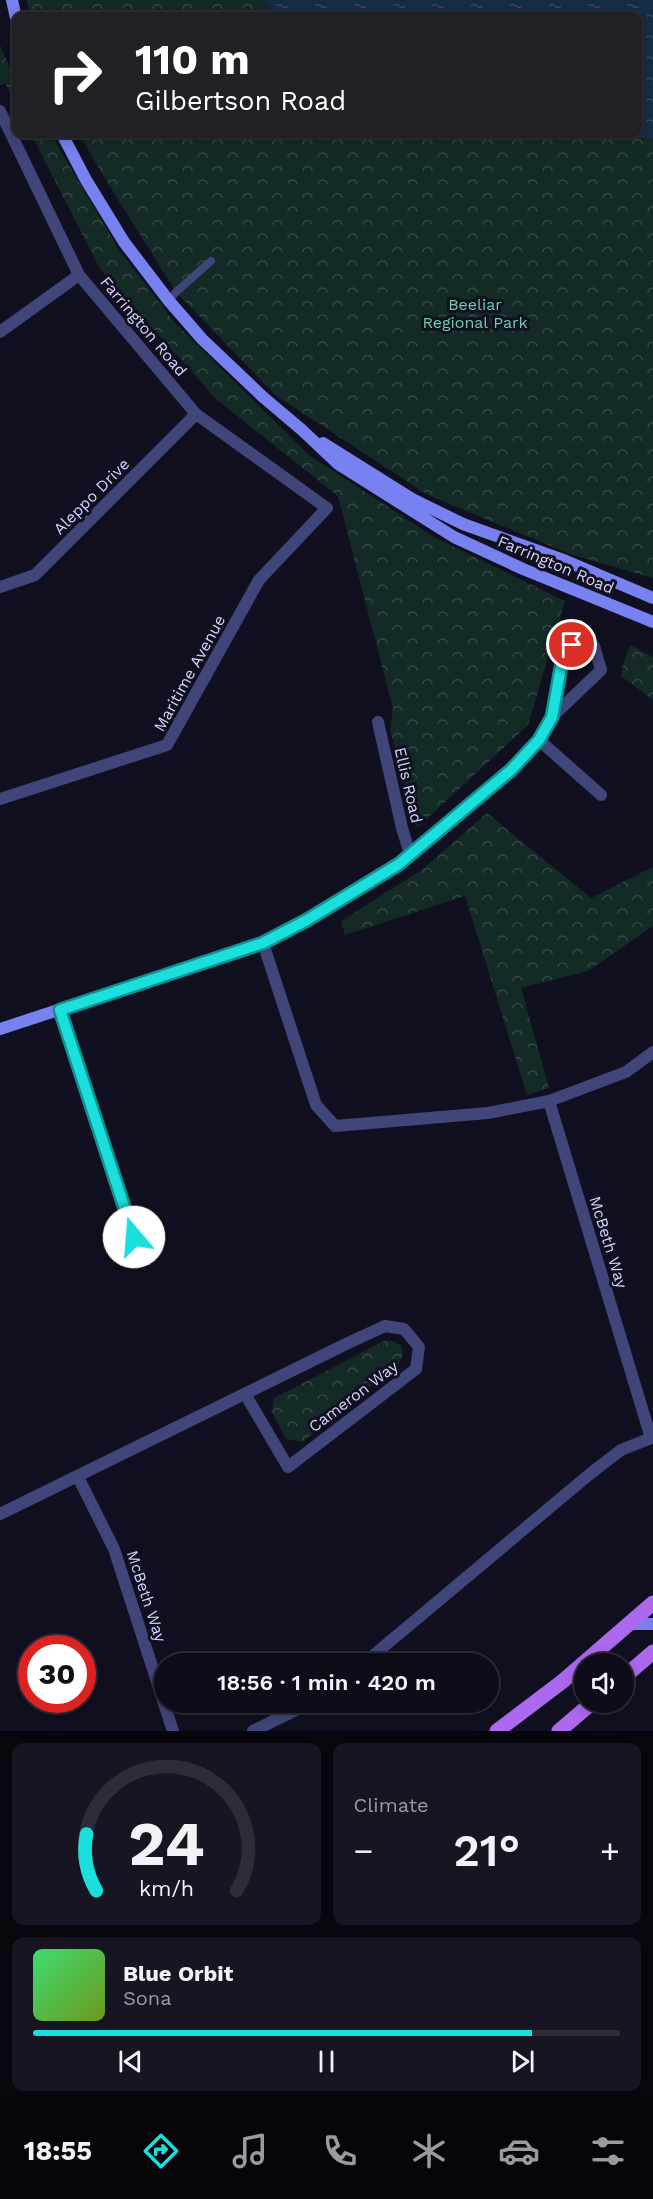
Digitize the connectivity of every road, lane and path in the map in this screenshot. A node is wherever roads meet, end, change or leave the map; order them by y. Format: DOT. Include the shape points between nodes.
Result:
graph roads {
  1 [pos="0,111"];
  2 [pos="12,136"];
  3 [pos="13,138"];
  4 [pos="64,138"];
  5 [pos="212,261"];
  6 [pos="79,275"];
  7 [pos="170,301"];
  8 [pos="0,332"];
  9 [pos="196,414"];
  10 [pos="302,430"];
  11 [pos="327,508"];
  12 [pos="0,587"];
  13 [pos="653,598"];
  14 [pos="653,622"];
  15 [pos="552,717"];
  16 [pos="378,722"];
  17 [pos="539,740"];
  18 [pos="601,795"];
  19 [pos="0,799"];
  20 [pos="410,854"];
  21 [pos="263,943"];
  22 [pos="60,1010"];
  23 [pos="0,1029"];
  24 [pos="653,1052"];
  25 [pos="549,1101"];
  26 [pos="134,1237"];
  27 [pos="246,1394"];
  28 [pos="652,1438"];
  29 [pos="78,1477"];
  30 [pos="0,1514"];
  31 [pos="653,1603"];
  32 [pos="630,1624"];
  33 [pos="653,1624"];
  34 [pos="653,1652"];
  35 [pos="376,1653"];
  36 [pos="646,1663"];
  37 [pos="290,1713"];
  38 [pos="580,1713"];
  39 [pos="173,1731"];
  40 [pos="253,1731"];
  41 [pos="497,1731"];
  42 [pos="559,1731"];
  1 -- 2 [label="street, Farrington Road"];
  3 -- 6 [label="street, Farrington Road"];
  4 -- 7 [label="main road, Farrington Road" via="124,242"];
  5 -- 7 [label="lane"];
  6 -- 8 [label="street"];
  6 -- 9 [label="street, Farrington Road"];
  7 -- 10 [label="main road, Farrington Road" via="217,353"];
  9 -- 11 [label="street, Farrington Road"];
  9 -- 12 [label="street, Aleppo Drive" via="35,575"];
  10 -- 13 [label="main road, Farrington Road" via="414,500 463,524"];
  10 -- 14 [label="main road, Farrington Road" via="338,464 454,537"];
  11 -- 19 [label="street, Maritime Avenue" via="259,580 167,745"];
  15 -- 15 [label="street" via="561,667 572,645 594,646 600,670"];
  15 -- 17 [label="street"];
  16 -- 20 [label="street, Ellis Road"];
  17 -- 18 [label="street"];
  17 -- 20 [label="street" via="511,770"];
  20 -- 21 [label="street" via="307,920"];
  21 -- 22 [label="main road"];
  21 -- 25 [label="street" via="316,1105 335,1126 488,1113"];
  22 -- 23 [label="main road"];
  22 -- 26 [label="street"];
  24 -- 25 [label="street" via="627,1072"];
  25 -- 28 [label="street, McBeth Way"];
  27 -- 27 [label="street, Cameron Way" via="385,1326 404,1329 419,1347 416,1369 288,1467"];
  27 -- 29 [label="street, Cameron Way"];
  28 -- 35 [label="street, McBeth Way" via="621,1450 591,1473"];
  29 -- 30 [label="street, Cameron Way"];
  29 -- 39 [label="street, McBeth Way" via="114,1549"];
  31 -- 32 [label="main road"];
  32 -- 33 [label="main road"];
  32 -- 41 [label="main road"];
  34 -- 36 [label="main road"];
  37 -- 40 [label="street"];
  38 -- 42 [label="main road"];
}
